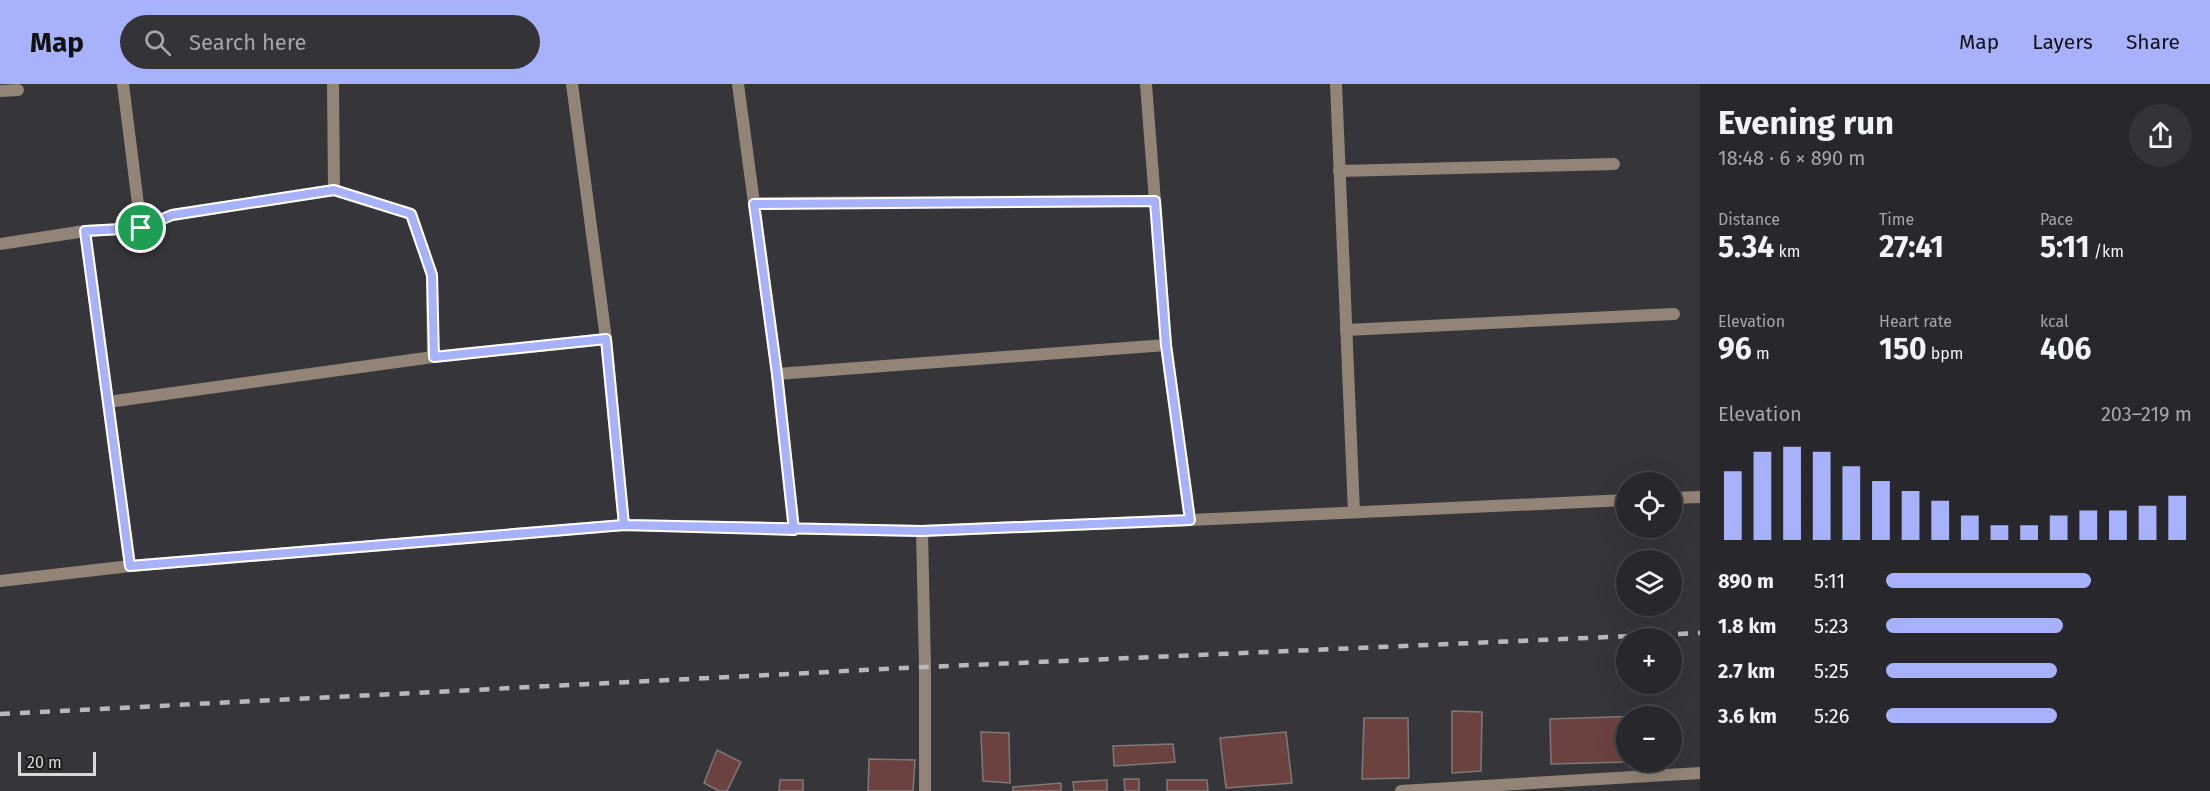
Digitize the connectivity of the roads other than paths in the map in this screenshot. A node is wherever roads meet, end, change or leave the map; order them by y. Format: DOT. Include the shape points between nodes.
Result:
graph roads {
  1 [pos="123,84"];
  2 [pos="333,84"];
  3 [pos="572,84"];
  4 [pos="738,84"];
  5 [pos="1146,84"];
  6 [pos="1335,84"];
  7 [pos="18,90"];
  8 [pos="0,91"];
  9 [pos="1614,164"];
  10 [pos="1339,171"];
  11 [pos="334,190"];
  12 [pos="1155,201"];
  13 [pos="754,204"];
  14 [pos="141,228"];
  15 [pos="85,231"];
  16 [pos="0,244"];
  17 [pos="1674,314"];
  18 [pos="1346,330"];
  19 [pos="606,339"];
  20 [pos="1166,345"];
  21 [pos="434,357"];
  22 [pos="777,374"];
  23 [pos="108,402"];
  24 [pos="1700,497"];
  25 [pos="1682,498"];
  26 [pos="1616,500"];
  27 [pos="1354,512"];
  28 [pos="1190,520"];
  29 [pos="624,525"];
  30 [pos="794,530"];
  31 [pos="922,531"];
  32 [pos="130,566"];
  33 [pos="0,581"];
  34 [pos="1700,774"];
  35 [pos="926,791"];
  36 [pos="1401,791"];
  1 -- 14 [label="street"];
  2 -- 11 [label="street"];
  3 -- 19 [label="street"];
  4 -- 13 [label="street"];
  5 -- 12 [label="street"];
  6 -- 10 [label="street"];
  7 -- 8 [label="street"];
  9 -- 10 [label="street"];
  10 -- 18 [label="street"];
  11 -- 14 [label="street" via="172,215"];
  11 -- 21 [label="street" via="411,214 432,275"];
  12 -- 13 [label="street"];
  12 -- 20 [label="street"];
  13 -- 22 [label="street"];
  14 -- 15 [label="street"];
  15 -- 16 [label="street"];
  15 -- 23 [label="street"];
  17 -- 18 [label="street"];
  18 -- 27 [label="street"];
  19 -- 21 [label="street"];
  19 -- 29 [label="street"];
  20 -- 22 [label="street"];
  20 -- 28 [label="street"];
  21 -- 23 [label="street"];
  22 -- 30 [label="street"];
  23 -- 32 [label="street"];
  24 -- 25 [label="street"];
  26 -- 27 [label="street"];
  27 -- 28 [label="street"];
  28 -- 31 [label="street"];
  29 -- 30 [label="street"];
  29 -- 32 [label="street"];
  30 -- 31 [label="street"];
  31 -- 35 [label="street"];
  32 -- 33 [label="street"];
  34 -- 36 [label="street"];
}
